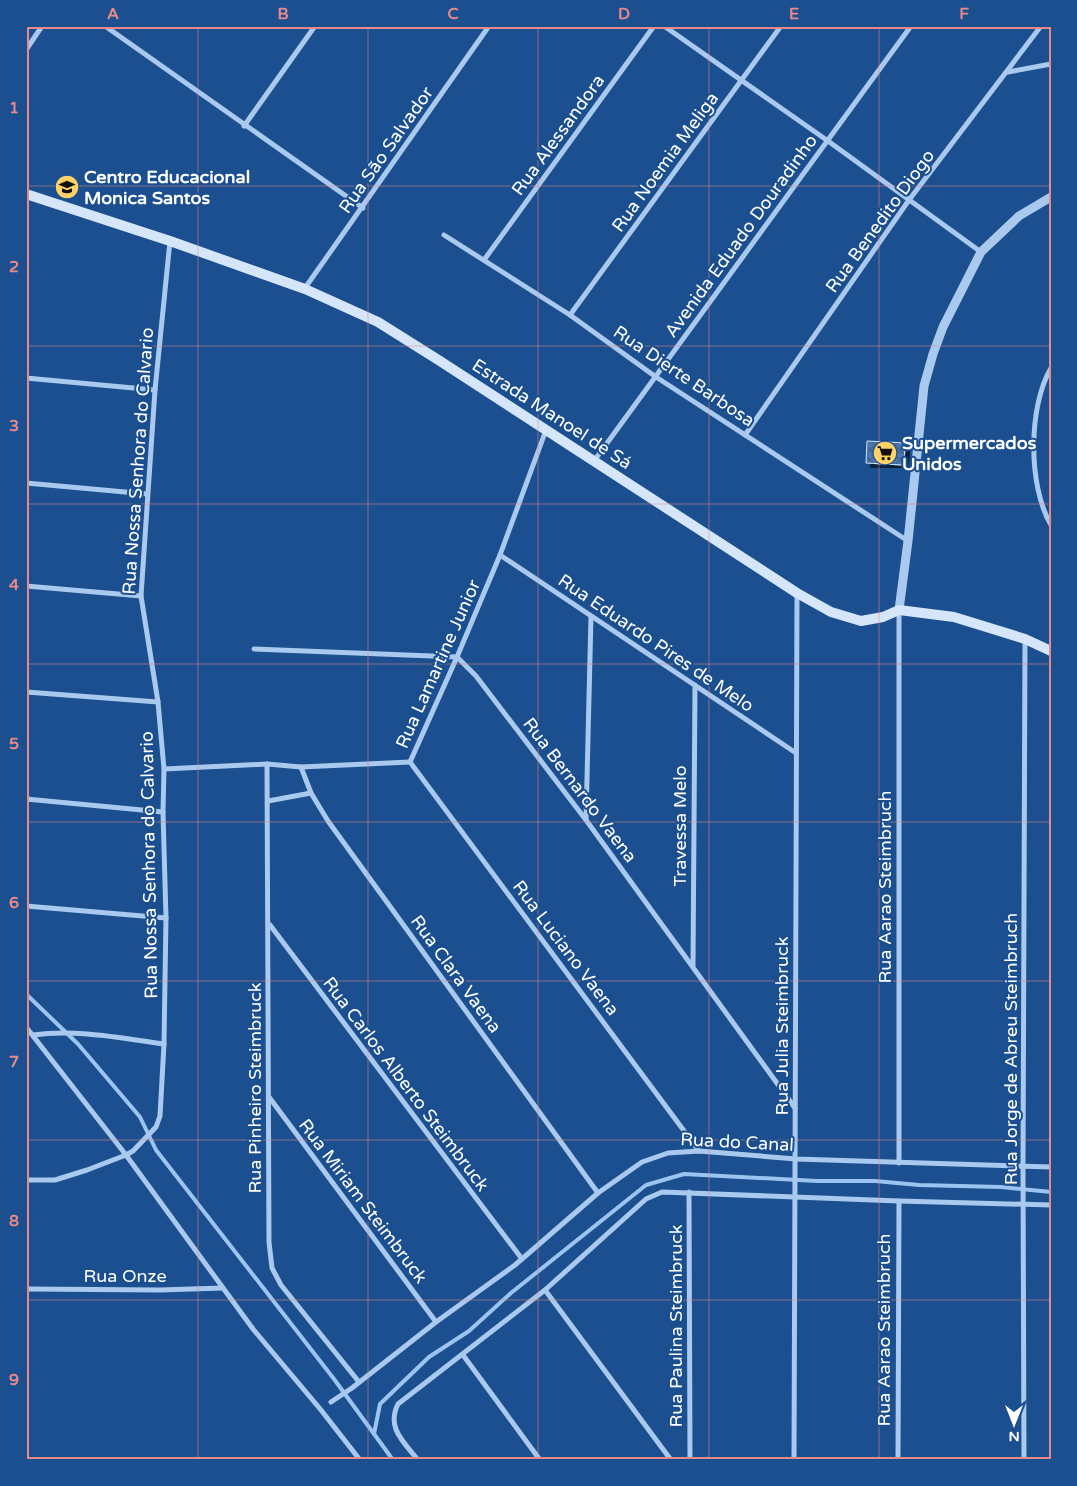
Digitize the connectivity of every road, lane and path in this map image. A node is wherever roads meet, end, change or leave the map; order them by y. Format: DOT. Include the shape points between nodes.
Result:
graph roads {
  1 [pos="42,26"];
  2 [pos="104,26"];
  3 [pos="315,26"];
  4 [pos="489,26"];
  5 [pos="654,26"];
  6 [pos="664,26"];
  7 [pos="782,26"];
  8 [pos="910,26"];
  9 [pos="1042,26"];
  10 [pos="26,50"];
  11 [pos="1051,64"];
  12 [pos="1008,72"];
  13 [pos="741,81"];
  14 [pos="244,126"];
  15 [pos="828,141"];
  16 [pos="26,194"];
  17 [pos="1051,197"];
  18 [pos="909,200"];
  19 [pos="362,208"];
  20 [pos="444,235"];
  21 [pos="170,241"];
  22 [pos="981,252"];
  23 [pos="484,260"];
  24 [pos="305,289"];
  25 [pos="570,315"];
  26 [pos="1051,368"];
  27 [pos="656,377"];
  28 [pos="26,378"];
  29 [pos="154,390"];
  30 [pos="546,430"];
  31 [pos="745,435"];
  32 [pos="594,462"];
  33 [pos="26,483"];
  34 [pos="147,494"];
  35 [pos="1051,525"];
  36 [pos="908,541"];
  37 [pos="500,555"];
  38 [pos="26,586"];
  39 [pos="797,593"];
  40 [pos="141,596"];
  41 [pos="899,610"];
  42 [pos="591,616"];
  43 [pos="1025,639"];
  44 [pos="254,649"];
  45 [pos="1051,651"];
  46 [pos="457,657"];
  47 [pos="695,685"];
  48 [pos="26,692"];
  49 [pos="158,702"];
  50 [pos="796,753"];
  51 [pos="410,762"];
  52 [pos="267,764"];
  53 [pos="301,767"];
  54 [pos="164,769"];
  55 [pos="311,794"];
  56 [pos="26,800"];
  57 [pos="268,801"];
  58 [pos="163,812"];
  59 [pos="586,820"];
  60 [pos="26,906"];
  61 [pos="166,918"];
  62 [pos="269,925"];
  63 [pos="693,966"];
  64 [pos="26,1027"];
  65 [pos="33,1035"];
  66 [pos="164,1044"];
  67 [pos="268,1097"];
  68 [pos="795,1108"];
  69 [pos="699,1151"];
  70 [pos="126,1155"];
  71 [pos="796,1162"];
  72 [pos="899,1163"];
  73 [pos="1051,1168"];
  74 [pos="1023,1169"];
  75 [pos="26,1180"];
  76 [pos="689,1192"];
  77 [pos="598,1193"];
  78 [pos="796,1194"];
  79 [pos="899,1201"];
  80 [pos="1024,1203"];
  81 [pos="1051,1205"];
  82 [pos="522,1259"];
  83 [pos="223,1288"];
  84 [pos="26,1289"];
  85 [pos="545,1290"];
  86 [pos="436,1322"];
  87 [pos="463,1356"];
  88 [pos="359,1382"];
  89 [pos="331,1402"];
  90 [pos="360,1460"];
  91 [pos="418,1460"];
  92 [pos="540,1460"];
  93 [pos="671,1460"];
  94 [pos="690,1460"];
  95 [pos="794,1460"];
  96 [pos="898,1460"];
  97 [pos="1024,1460"];
  1 -- 10 [label="street"];
  2 -- 14 [label="street"];
  3 -- 14 [label="street"];
  4 -- 19 [label="street, Rua São Salvador"];
  5 -- 23 [label="street, Rua Alessandora"];
  6 -- 13 [label="street"];
  7 -- 13 [label="street, Rua Noemia Meliga"];
  8 -- 15 [label="street, Avenida Eduado Douradinho"];
  9 -- 12 [label="street, Rua Benedito Diogo"];
  11 -- 12 [label="street"];
  12 -- 18 [label="street, Rua Benedito Diogo"];
  13 -- 15 [label="street"];
  13 -- 25 [label="street, Rua Noemia Meliga"];
  14 -- 19 [label="street"];
  15 -- 18 [label="street"];
  15 -- 27 [label="street, Avenida Eduado Douradinho"];
  16 -- 21 [label="main road, Estrada Manoel de Sá"];
  17 -- 22 [label="street" via="1019,216"];
  18 -- 22 [label="street"];
  18 -- 31 [label="street, Rua Benedito Diogo"];
  19 -- 24 [label="street, Rua São Salvador"];
  20 -- 23 [label="street, Rua Dierte Barbosa"];
  21 -- 24 [label="main road, Estrada Manoel de Sá"];
  21 -- 29 [label="street, Rua Nossa Senhora do Calvario"];
  22 -- 36 [label="street" via="943,327 924,386"];
  23 -- 25 [label="street, Rua Dierte Barbosa"];
  24 -- 30 [label="main road, Estrada Manoel de Sá" via="378,322"];
  25 -- 27 [label="street, Rua Dierte Barbosa"];
  26 -- 35 [label="street" via="1037,408 1035,431 1038,494"];
  27 -- 31 [label="street, Rua Dierte Barbosa"];
  27 -- 32 [label="street, Avenida Eduado Douradinho"];
  28 -- 29 [label="street"];
  29 -- 34 [label="street, Rua Nossa Senhora do Calvario"];
  30 -- 32 [label="main road, Estrada Manoel de Sá"];
  30 -- 37 [label="street, Rua Lamartine Junior"];
  31 -- 36 [label="street, Rua Dierte Barbosa"];
  32 -- 39 [label="main road, Estrada Manoel de Sá"];
  33 -- 34 [label="street"];
  34 -- 40 [label="street, Rua Nossa Senhora do Calvario"];
  36 -- 41 [label="street"];
  37 -- 42 [label="street, Rua Eduardo Pires de Melo"];
  37 -- 46 [label="street, Rua Lamartine Junior"];
  38 -- 40 [label="street"];
  39 -- 41 [label="main road, Estrada Manoel de Sá" via="831,612 861,621"];
  39 -- 50 [label="street, Rua Julia Steimbruck"];
  40 -- 49 [label="street, Rua Nossa Senhora do Calvario"];
  41 -- 43 [label="main road, Estrada Manoel de Sá" via="954,618"];
  41 -- 72 [label="street, Rua Aarao Steimbruch"];
  42 -- 47 [label="street, Rua Eduardo Pires de Melo"];
  42 -- 59 [label="street"];
  43 -- 45 [label="main road, Estrada Manoel de Sá"];
  43 -- 74 [label="street, Rua Jorge de Abreu Steimbruch"];
  44 -- 46 [label="street"];
  46 -- 51 [label="street, Rua Lamartine Junior"];
  46 -- 59 [label="street, Rua Bernardo Vaena" via="476,676"];
  47 -- 50 [label="street, Rua Eduardo Pires de Melo"];
  47 -- 63 [label="street, Travessa Melo"];
  48 -- 49 [label="street"];
  49 -- 54 [label="street, Rua Nossa Senhora do Calvario"];
  50 -- 68 [label="street, Rua Julia Steimbruck"];
  51 -- 53 [label="street, Rua Lamartine Junior"];
  51 -- 69 [label="street, Rua Luciano Vaena"];
  52 -- 53 [label="street, Rua Lamartine Junior"];
  52 -- 54 [label="street, Rua Lamartine Junior"];
  52 -- 57 [label="street, Rua Pinheiro Steimbruck"];
  53 -- 55 [label="street, Rua Clara Vaena"];
  54 -- 58 [label="street, Rua Nossa Senhora do Calvario"];
  55 -- 57 [label="street"];
  55 -- 77 [label="street, Rua Clara Vaena"];
  56 -- 58 [label="street"];
  57 -- 62 [label="street, Rua Pinheiro Steimbruck"];
  58 -- 61 [label="street, Rua Nossa Senhora do Calvario"];
  59 -- 63 [label="street, Rua Bernardo Vaena"];
  60 -- 61 [label="street"];
  61 -- 66 [label="street, Rua Nossa Senhora do Calvario"];
  62 -- 67 [label="street, Rua Pinheiro Steimbruck"];
  62 -- 82 [label="street, Rua Carlos Alberto Steimbruck"];
  63 -- 68 [label="street, Rua Bernardo Vaena"];
  64 -- 65 [label="street"];
  65 -- 66 [label="street" via="86,1033"];
  65 -- 70 [label="street"];
  66 -- 70 [label="street, Rua Nossa Senhora do Calvario" via="160,1116 156,1127"];
  67 -- 86 [label="street, Rua Miriam Steimbruck"];
  67 -- 88 [label="street, Rua Pinheiro Steimbruck" via="272,1268 281,1285"];
  68 -- 71 [label="street, Rua Julia Steimbruck"];
  69 -- 71 [label="street, Rua do Canal"];
  69 -- 77 [label="street, Rua do Canal" via="668,1153 642,1162"];
  70 -- 75 [label="street, Rua Nossa Senhora do Calvario" via="55,1180"];
  70 -- 83 [label="street"];
  71 -- 72 [label="street, Rua do Canal"];
  71 -- 78 [label="street, Rua Julia Steimbruck"];
  72 -- 74 [label="street, Rua do Canal"];
  73 -- 74 [label="street, Rua do Canal"];
  74 -- 80 [label="street, Rua Jorge de Abreu Steimbruch"];
  76 -- 78 [label="street"];
  76 -- 85 [label="street" via="662,1192 646,1199"];
  76 -- 94 [label="street, Rua Paulina Steimbruck"];
  77 -- 82 [label="street, Rua do Canal"];
  78 -- 79 [label="street"];
  78 -- 95 [label="street, Rua Julia Steimbruck"];
  79 -- 80 [label="street"];
  79 -- 96 [label="street, Rua Aarao Steimbruch"];
  80 -- 81 [label="street"];
  80 -- 97 [label="street, Rua Jorge de Abreu Steimbruch"];
  82 -- 86 [label="street, Rua do Canal"];
  83 -- 84 [label="street, Rua Onze"];
  83 -- 90 [label="street"];
  85 -- 87 [label="street"];
  85 -- 93 [label="street"];
  86 -- 88 [label="street, Rua do Canal"];
  87 -- 91 [label="street" via="398,1404 394,1413 397,1431"];
  87 -- 92 [label="street"];
  88 -- 89 [label="street, Rua do Canal"];
}
